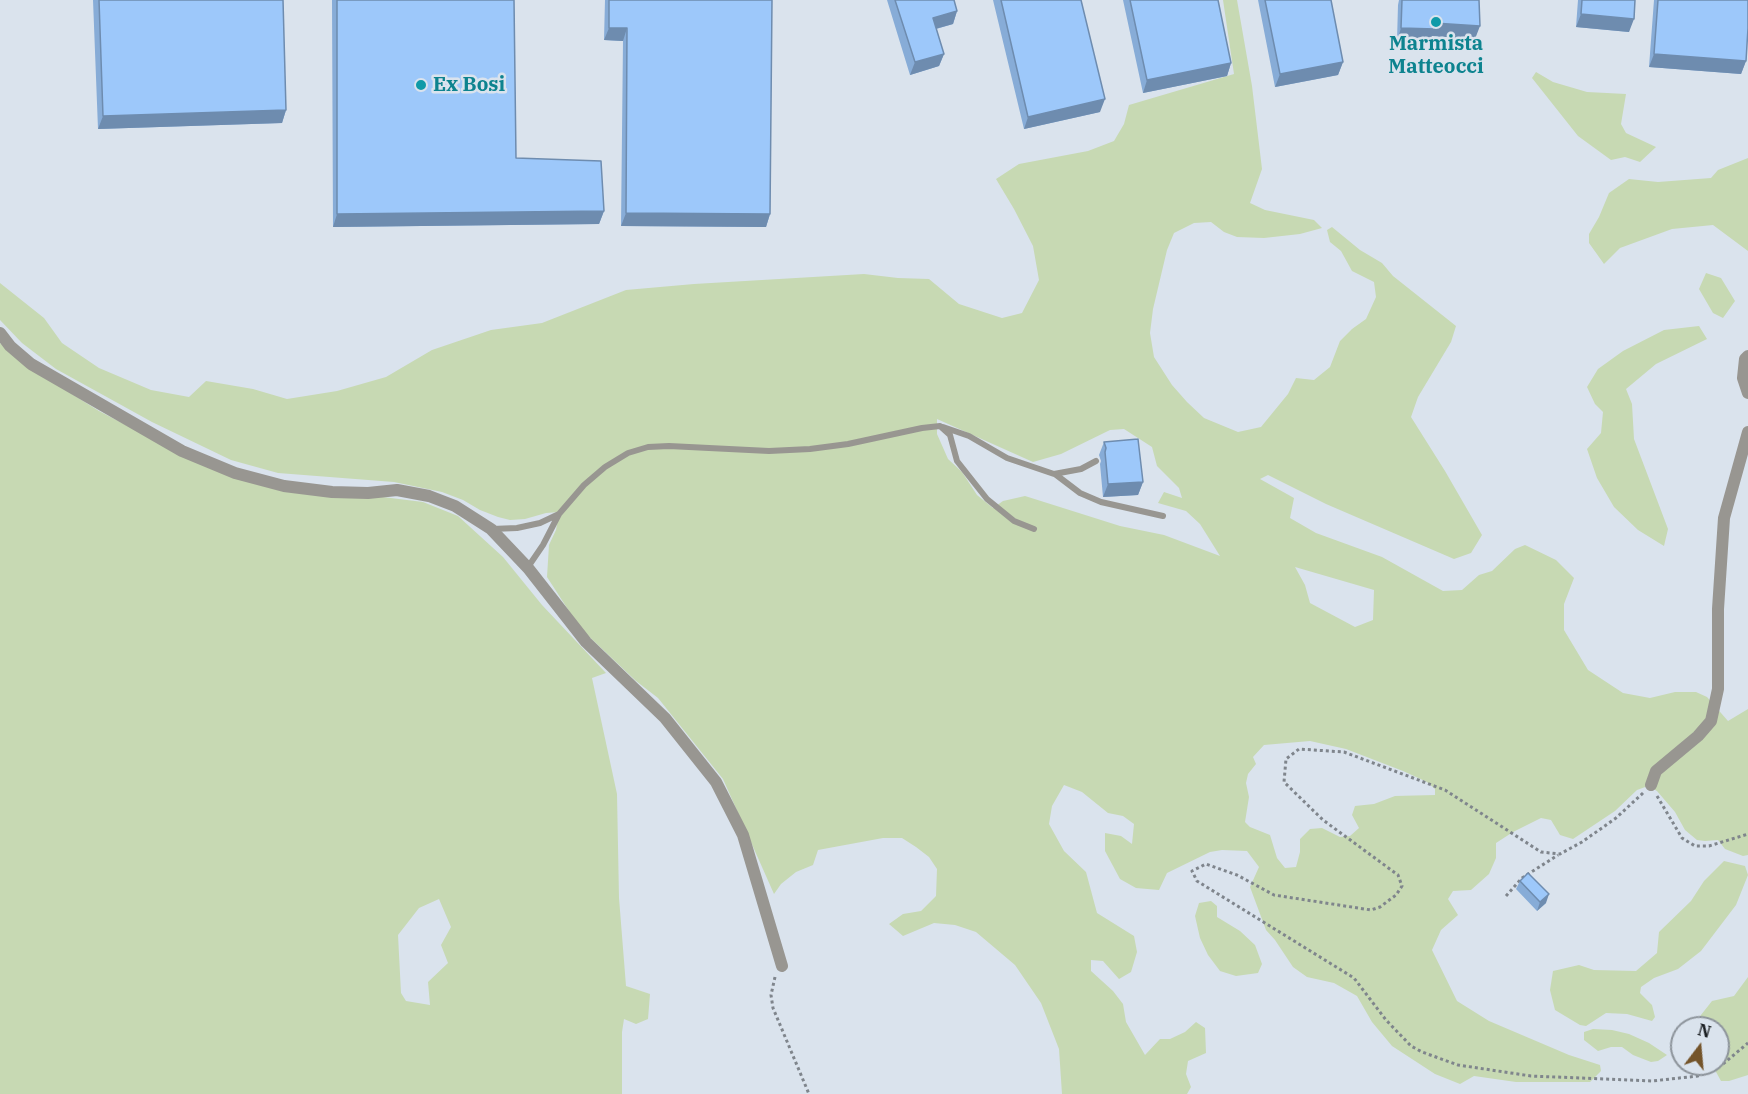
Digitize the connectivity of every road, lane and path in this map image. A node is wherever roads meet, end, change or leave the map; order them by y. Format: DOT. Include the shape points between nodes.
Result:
graph roads {
  1 [pos="0,333"];
  2 [pos="1748,356"];
  3 [pos="1748,393"];
  4 [pos="940,426"];
  5 [pos="1748,432"];
  6 [pos="1096,461"];
  7 [pos="1054,474"];
  8 [pos="559,514"];
  9 [pos="1163,516"];
  10 [pos="491,529"];
  11 [pos="1034,529"];
  12 [pos="528,568"];
  13 [pos="1651,785"];
  14 [pos="1748,834"];
  15 [pos="1560,854"];
  16 [pos="1506,896"];
  17 [pos="782,966"];
  18 [pos="1748,1043"];
  19 [pos="809,1094"];
  1 -- 10 [label="street" via="31,364 182,451 235,473 284,486 332,492 397,490 429,496 455,506"];
  2 -- 3 [label="street" via="1743,378"];
  4 -- 7 [label="lane" via="969,436 1014,461"];
  4 -- 8 [label="lane" via="810,449 648,447 605,466"];
  4 -- 11 [label="lane" via="950,435 957,461 987,500 1014,521"];
  5 -- 13 [label="street" via="1724,519 1718,689 1712,721 1656,771"];
  6 -- 7 [label="lane" via="1082,469"];
  7 -- 9 [label="lane" via="1080,493 1101,502"];
  8 -- 10 [label="lane" via="540,524"];
  8 -- 12 [label="lane"];
  10 -- 12 [label="street"];
  12 -- 17 [label="street" via="586,642 665,718 716,782 743,835"];
  13 -- 14 [label="path" via="1682,838 1695,846 1710,846"];
  13 -- 15 [label="path" via="1616,818"];
  15 -- 16 [label="path" via="1522,878"];
  15 -- 18 [label="path" via="1541,852 1445,790 1402,772 1344,752 1299,749 1286,759 1284,782 1323,820 1398,874 1402,886 1396,895 1371,910 1274,895 1206,864 1192,871 1197,881 1354,978 1411,1046 1458,1065 1531,1076 1652,1081 1698,1076 1723,1064"];
  17 -- 19 [label="path" via="773,981 773,1008"];
}
